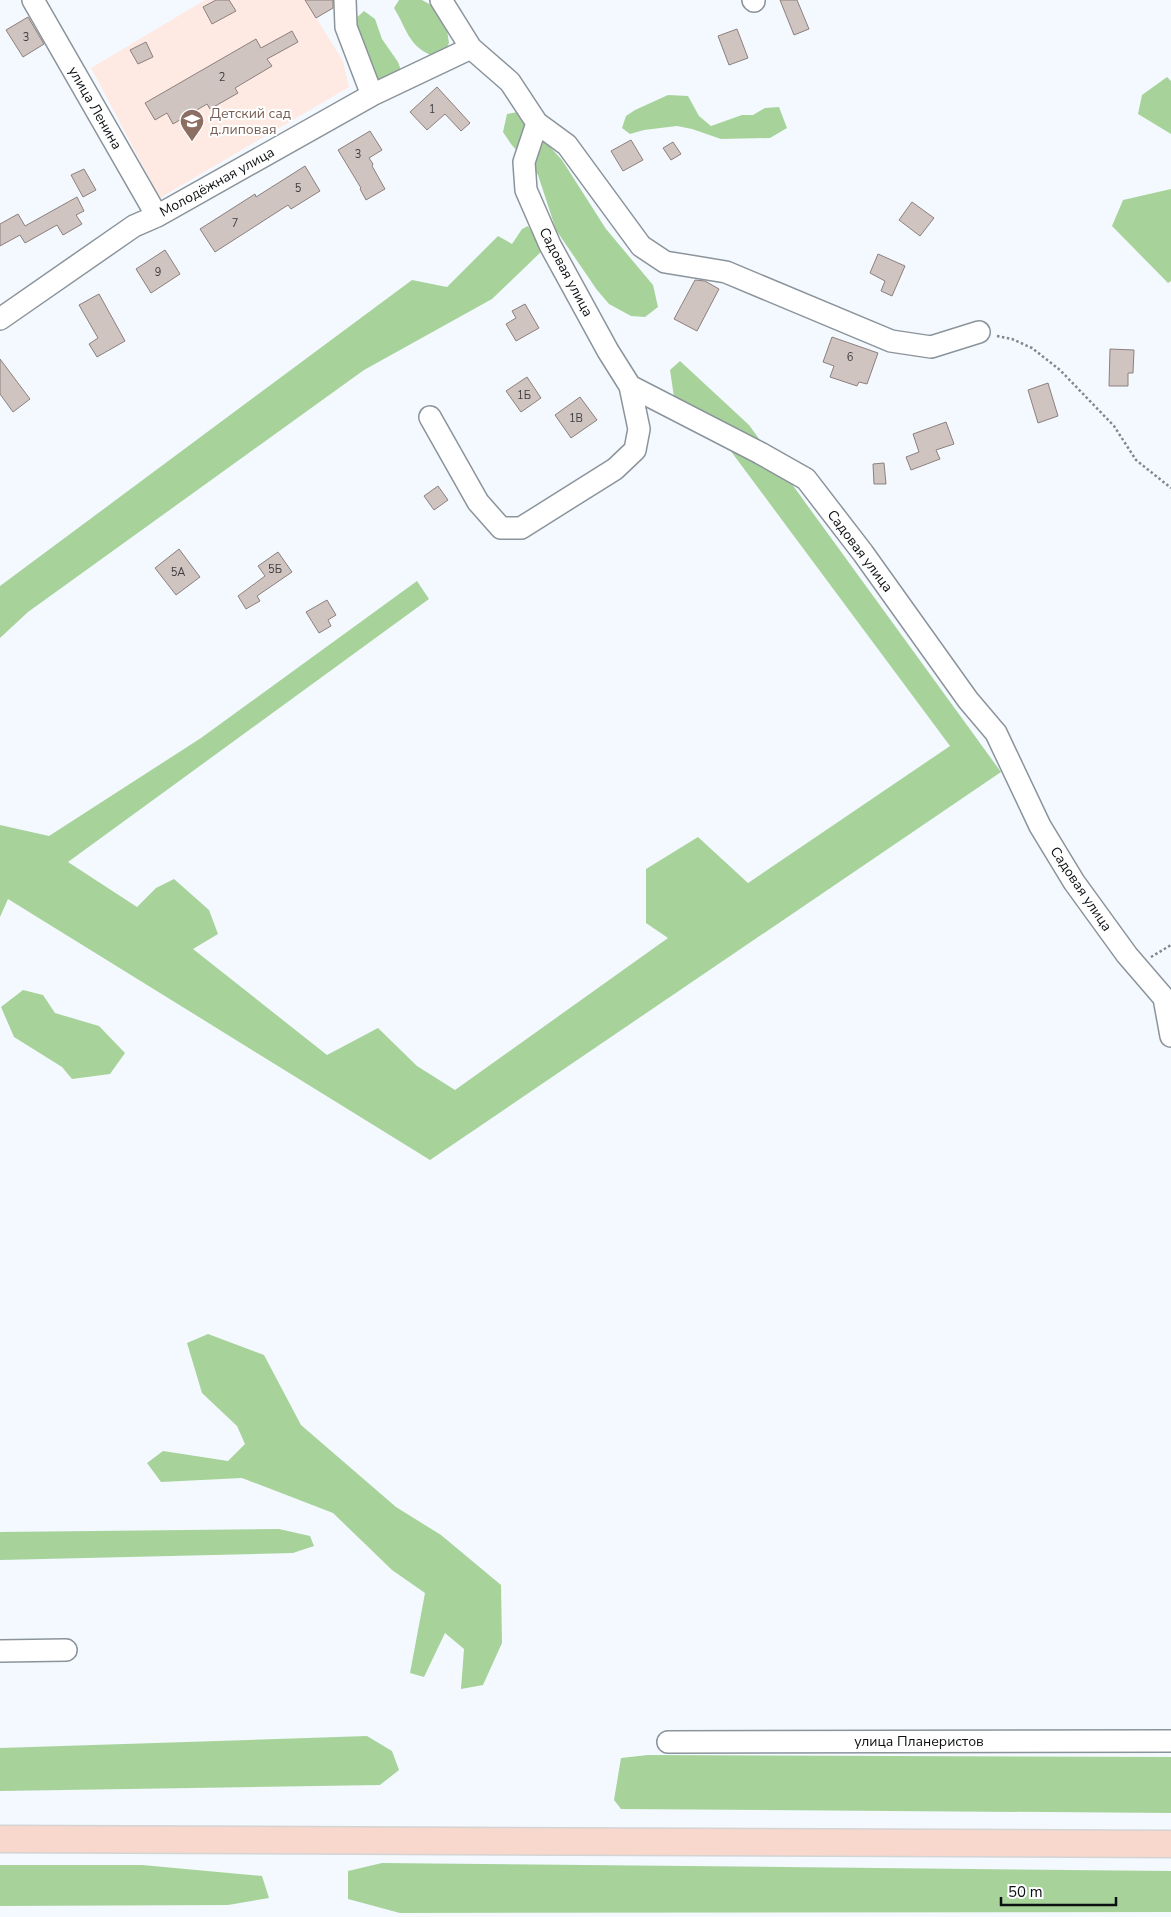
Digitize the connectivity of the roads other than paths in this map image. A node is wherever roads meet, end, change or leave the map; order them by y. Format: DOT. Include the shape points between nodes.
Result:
graph roads {
  1 [pos="33,0"];
  2 [pos="345,0"];
  3 [pos="441,0"];
  4 [pos="471,48"];
  5 [pos="372,94"];
  6 [pos="536,123"];
  7 [pos="157,216"];
  8 [pos="0,320"];
  9 [pos="979,332"];
  10 [pos="630,386"];
  11 [pos="430,417"];
  12 [pos="1171,1036"];
  13 [pos="0,1650"];
  14 [pos="66,1650"];
  15 [pos="1171,1741"];
  16 [pos="668,1742"];
  17 [pos="0,1839"];
  18 [pos="1171,1844"];
  1 -- 7 [label="street, улица Ленина"];
  2 -- 5 [label="street" via="346,27"];
  3 -- 4 [label="street"];
  4 -- 5 [label="street, Молодёжная улица"];
  4 -- 6 [label="street" via="510,82"];
  5 -- 7 [label="street, Молодёжная улица"];
  6 -- 9 [label="street" via="567,145 641,246 665,262 726,272 891,340 931,347"];
  6 -- 10 [label="street, Садовая улица" via="524,162 526,190 550,245"];
  7 -- 8 [label="street, Молодёжная улица" via="134,226"];
  10 -- 11 [label="street" via="639,429 635,450 615,469 521,528 501,528 478,502"];
  10 -- 12 [label="street, Садовая улица" via="806,479 968,700 996,733 1040,826 1069,874 1127,955 1164,998"];
  13 -- 14 [label="street"];
  15 -- 16 [label="street, улица Планеристов"];
  17 -- 18 [label="main road"];
}
